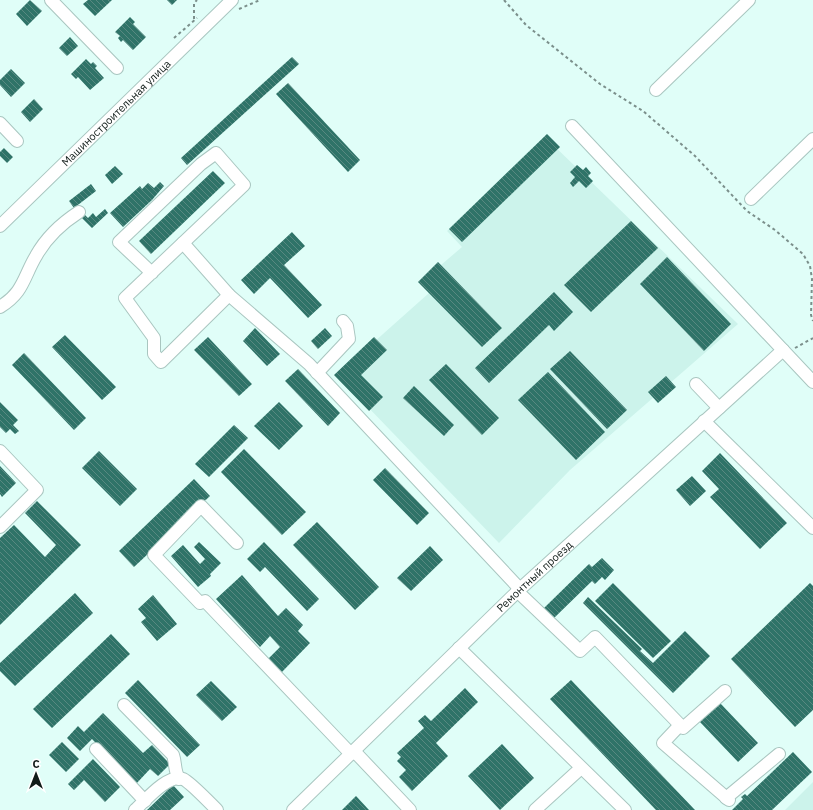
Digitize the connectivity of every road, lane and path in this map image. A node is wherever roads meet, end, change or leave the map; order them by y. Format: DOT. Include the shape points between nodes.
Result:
graph roads {
  1 [pos="51,0"];
  2 [pos="198,0"];
  3 [pos="232,0"];
  4 [pos="504,0"];
  5 [pos="749,0"];
  6 [pos="194,19"];
  7 [pos="117,68"];
  8 [pos="656,90"];
  9 [pos="0,123"];
  10 [pos="572,126"];
  11 [pos="813,139"];
  12 [pos="17,141"];
  13 [pos="751,199"];
  14 [pos="79,212"];
  15 [pos="0,226"];
  16 [pos="182,243"];
  17 [pos="152,272"];
  18 [pos="229,295"];
  19 [pos="0,307"];
  20 [pos="813,320"];
  21 [pos="343,321"];
  22 [pos="813,338"];
  23 [pos="783,350"];
  24 [pos="318,373"];
  25 [pos="813,382"];
  26 [pos="696,384"];
  27 [pos="719,408"];
  28 [pos="704,421"];
  29 [pos="0,451"];
  30 [pos="0,527"];
  31 [pos="813,528"];
  32 [pos="237,543"];
  33 [pos="518,590"];
  34 [pos="458,648"];
  35 [pos="725,691"];
  36 [pos="124,706"];
  37 [pos="680,725"];
  38 [pos="96,749"];
  39 [pos="352,752"];
  40 [pos="779,754"];
  41 [pos="581,768"];
  42 [pos="179,778"];
  43 [pos="145,801"];
  44 [pos="135,810"];
  45 [pos="217,810"];
  46 [pos="293,810"];
  47 [pos="410,810"];
  48 [pos="536,810"];
  49 [pos="625,810"];
  1 -- 7 [label="street"];
  2 -- 6 [label="path" via="194,3"];
  3 -- 15 [label="street, Машиностроительная улица"];
  4 -- 20 [label="path" via="526,25 600,84 649,116 695,156 747,211 803,254 810,266 812,279"];
  5 -- 8 [label="street"];
  9 -- 12 [label="street"];
  10 -- 23 [label="street"];
  11 -- 13 [label="street"];
  14 -- 19 [label="street" via="63,222 37,255 21,290"];
  16 -- 17 [label="street"];
  16 -- 17 [label="street" via="244,185 216,153 201,164 119,242"];
  16 -- 18 [label="street"];
  17 -- 18 [label="street" via="125,298 154,338 154,354 161,362"];
  18 -- 24 [label="street"];
  21 -- 24 [label="street" via="347,326 349,339"];
  22 -- 23 [label="path" via="799,348"];
  23 -- 25 [label="street"];
  23 -- 27 [label="street, Ремонтный проезд"];
  24 -- 33 [label="street"];
  26 -- 27 [label="street"];
  27 -- 28 [label="street, Ремонтный проезд"];
  28 -- 31 [label="street"];
  28 -- 33 [label="street, Ремонтный проезд"];
  29 -- 30 [label="street" via="37,490"];
  32 -- 39 [label="street" via="201,506 154,555 200,603 205,601"];
  33 -- 34 [label="street, Ремонтный проезд"];
  33 -- 37 [label="street" via="580,651 596,637"];
  34 -- 39 [label="street, Ремонтный проезд"];
  34 -- 41 [label="street"];
  35 -- 37 [label="street" via="683,728"];
  36 -- 42 [label="street" via="173,755 175,772"];
  37 -- 40 [label="street" via="664,743 727,799"];
  38 -- 43 [label="street"];
  39 -- 46 [label="street, Ремонтный проезд"];
  39 -- 47 [label="street"];
  41 -- 48 [label="street"];
  41 -- 49 [label="street"];
  42 -- 43 [label="street" via="164,783"];
  42 -- 45 [label="street"];
  43 -- 44 [label="street"];
}
